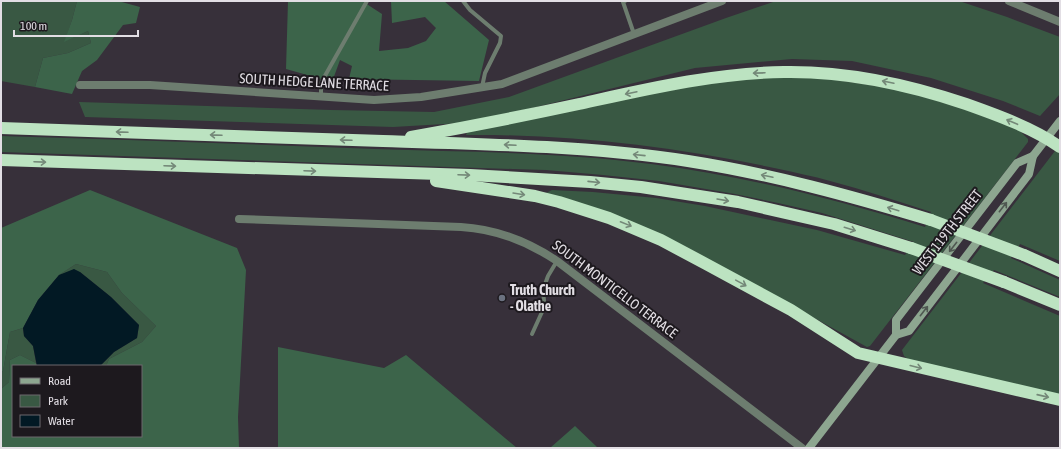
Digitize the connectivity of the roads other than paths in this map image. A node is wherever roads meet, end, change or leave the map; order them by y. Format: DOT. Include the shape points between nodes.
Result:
graph roads {
  1 [pos="367,1"];
  2 [pos="463,1"];
  3 [pos="623,1"];
  4 [pos="1009,1"];
  5 [pos="718,2"];
  6 [pos="1060,22"];
  7 [pos="634,34"];
  8 [pos="80,85"];
  9 [pos="482,87"];
  10 [pos="321,97"];
  11 [pos="1060,121"];
  12 [pos="1,128"];
  13 [pos="1048,138"];
  14 [pos="385,141"];
  15 [pos="1060,147"];
  16 [pos="1033,156"];
  17 [pos="1,160"];
  18 [pos="383,173"];
  19 [pos="239,219"];
  20 [pos="557,261"];
  21 [pos="1060,271"];
  22 [pos="1060,306"];
  23 [pos="532,334"];
  24 [pos="896,335"];
  25 [pos="878,357"];
  26 [pos="1060,400"];
  27 [pos="802,448"];
  28 [pos="809,448"];
  1 -- 10 [label="lane" via="321,83"];
  2 -- 9 [label="lane" via="475,15 501,36 485,72"];
  3 -- 7 [label="lane"];
  4 -- 6 [label="street"];
  5 -- 7 [label="street, SOUTH HEDGE LANE TERRACE"];
  7 -- 9 [label="street, SOUTH HEDGE LANE TERRACE" via="502,84"];
  8 -- 10 [label="street, SOUTH HEDGE LANE TERRACE" via="150,85"];
  9 -- 10 [label="street, SOUTH HEDGE LANE TERRACE" via="421,97 374,100"];
  11 -- 13 [label="main road, WEST 119TH STREET"];
  14 -- 12 [label="highway, one-way"];
  13 -- 14 [label="highway, one-way" via="969,105 915,88 855,76 786,72 748,73 684,81 473,126"];
  13 -- 15 [label="highway"];
  13 -- 16 [label="main road, WEST 119TH STREET"];
  21 -- 14 [label="highway, one-way, bridge" via="930,220 858,198 746,172 643,155 537,146"];
  24 -- 16 [label="main road, WEST 119TH STREET, one-way" via="909,331 1029,174"];
  16 -- 24 [label="main road, WEST 119TH STREET, one-way" via="1017,163 896,320"];
  17 -- 18 [label="highway, one-way"];
  18 -- 22 [label="highway, one-way, bridge" via="590,182 738,202 834,224 911,248 1004,282"];
  18 -- 25 [label="highway, one-way" via="535,196 609,218 662,240 791,310 858,353"];
  19 -- 20 [label="street, SOUTH MONTICELLO TERRACE" via="477,228 522,241"];
  20 -- 23 [label="lane" via="543,290 542,312"];
  20 -- 27 [label="street, SOUTH MONTICELLO TERRACE"];
  24 -- 25 [label="main road, WEST 119TH STREET"];
  25 -- 26 [label="highway, one-way"];
  25 -- 28 [label="main road, WEST 119TH STREET"];
}
